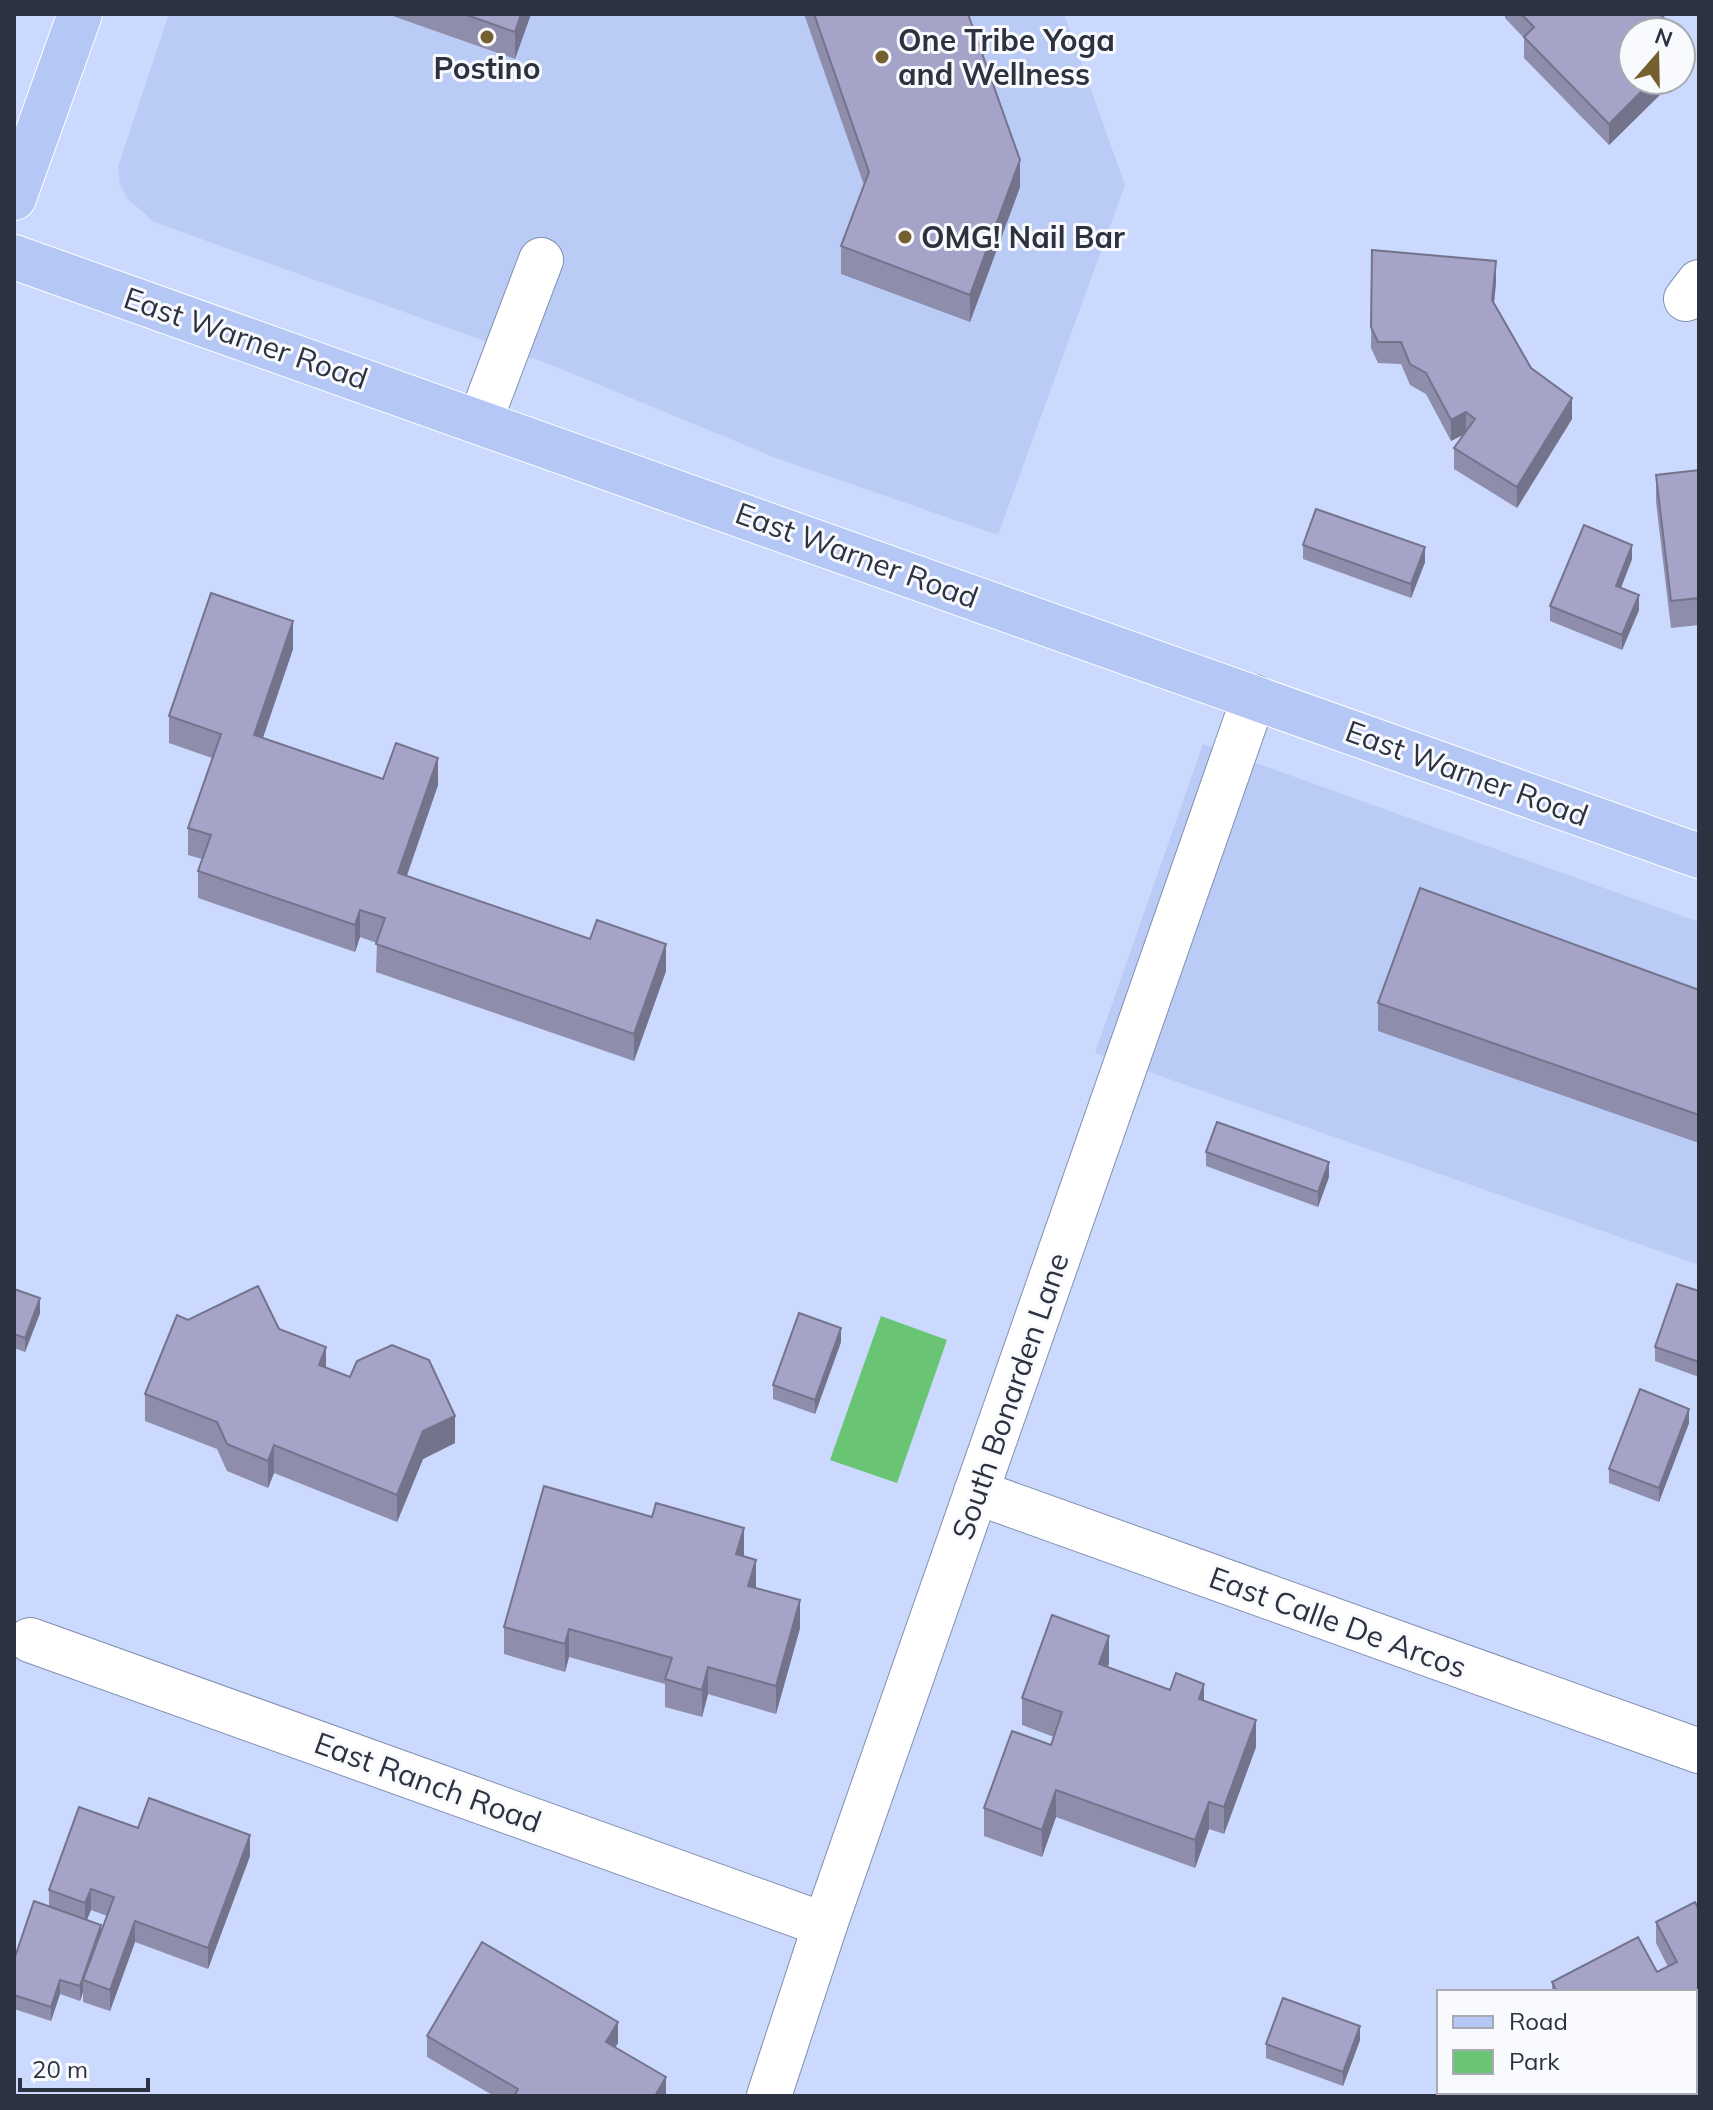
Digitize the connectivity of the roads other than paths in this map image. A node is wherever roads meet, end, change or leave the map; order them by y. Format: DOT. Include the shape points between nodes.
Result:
graph roads {
  1 [pos="80,14"];
  2 [pos="14,198"];
  3 [pos="14,257"];
  4 [pos="541,260"];
  5 [pos="480,421"];
  6 [pos="1254,697"];
  7 [pos="1699,856"];
  8 [pos="976,1492"];
  9 [pos="30,1640"];
  10 [pos="1699,1751"];
  11 [pos="825,1925"];
  12 [pos="769,2096"];
  1 -- 2 [label="main road"];
  3 -- 5 [label="main road, East Warner Road"];
  4 -- 5 [label="street"];
  5 -- 6 [label="main road, East Warner Road"];
  6 -- 7 [label="main road, East Warner Road"];
  6 -- 8 [label="street, South Bonarden Lane"];
  8 -- 10 [label="street, East Calle De Arcos"];
  8 -- 11 [label="street, South Bonarden Lane"];
  9 -- 11 [label="street, East Ranch Road"];
  11 -- 12 [label="street, South Bonarden Lane"];
}
